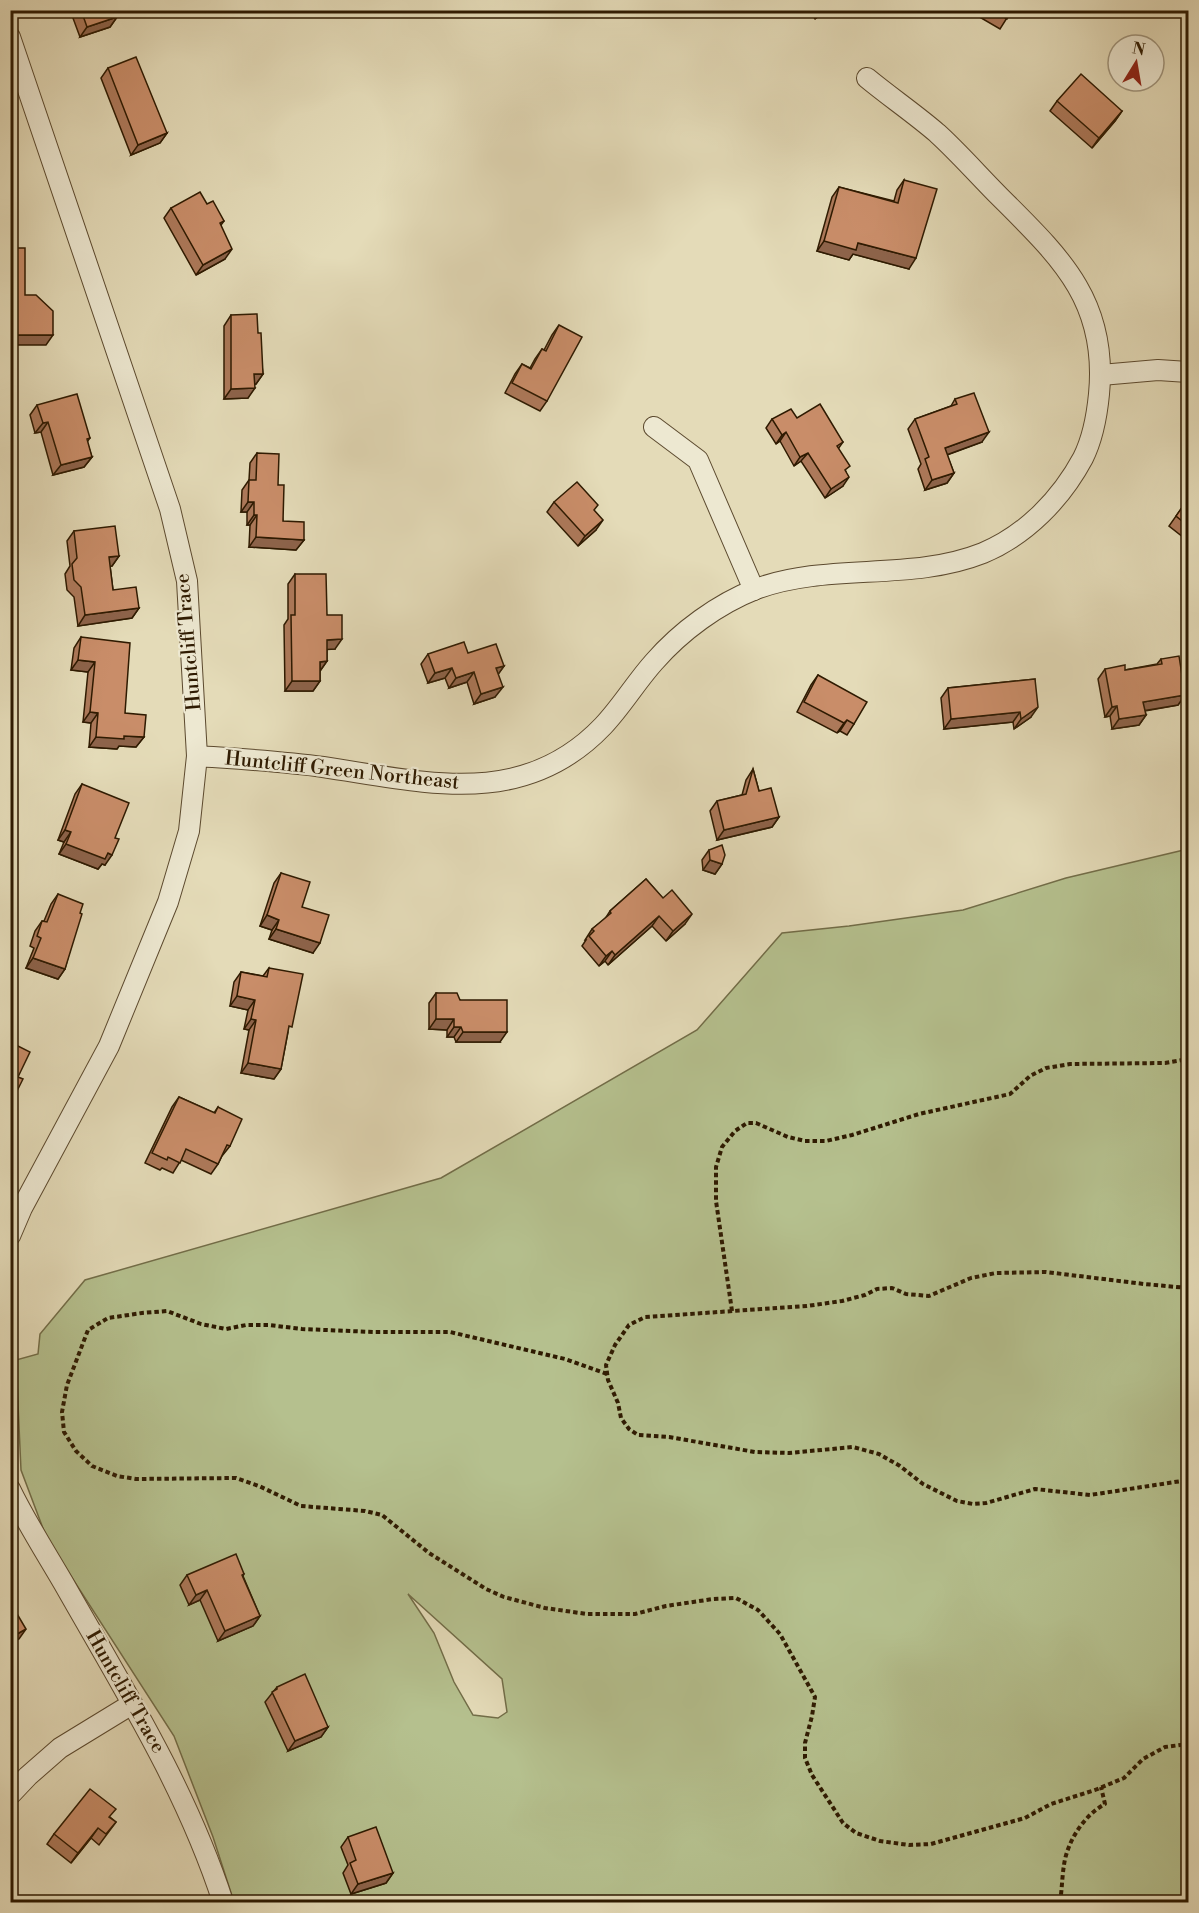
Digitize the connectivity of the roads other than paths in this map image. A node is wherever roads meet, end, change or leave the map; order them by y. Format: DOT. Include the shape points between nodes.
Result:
graph roads {
  1 [pos="10,37"];
  2 [pos="867,78"];
  3 [pos="1188,372"];
  4 [pos="1101,375"];
  5 [pos="654,427"];
  6 [pos="754,590"];
  7 [pos="197,756"];
  8 [pos="10,1236"];
  9 [pos="10,1488"];
  10 [pos="132,1704"];
  11 [pos="10,1795"];
  12 [pos="223,1902"];
  1 -- 7 [label="street, Huntcliff Trace" via="170,509 187,581"];
  2 -- 4 [label="street, Huntcliff Green Northeast" via="937,133 1054,251 1089,308 1098,338"];
  3 -- 4 [label="street" via="1158,370"];
  4 -- 6 [label="street, Huntcliff Green Northeast" via="1098,412 1087,450 1072,478 1051,505 1011,538 960,561 923,568 821,574"];
  5 -- 6 [label="street" via="698,460"];
  6 -- 7 [label="street, Huntcliff Green Northeast" via="711,612 678,637 583,745 524,776 448,785 281,761"];
  7 -- 8 [label="street, Huntcliff Trace" via="189,831 168,902 109,1046"];
  9 -- 10 [label="street, Huntcliff Trace"];
  10 -- 11 [label="street" via="60,1748"];
  10 -- 12 [label="street, Huntcliff Trace" via="191,1816"];
}
